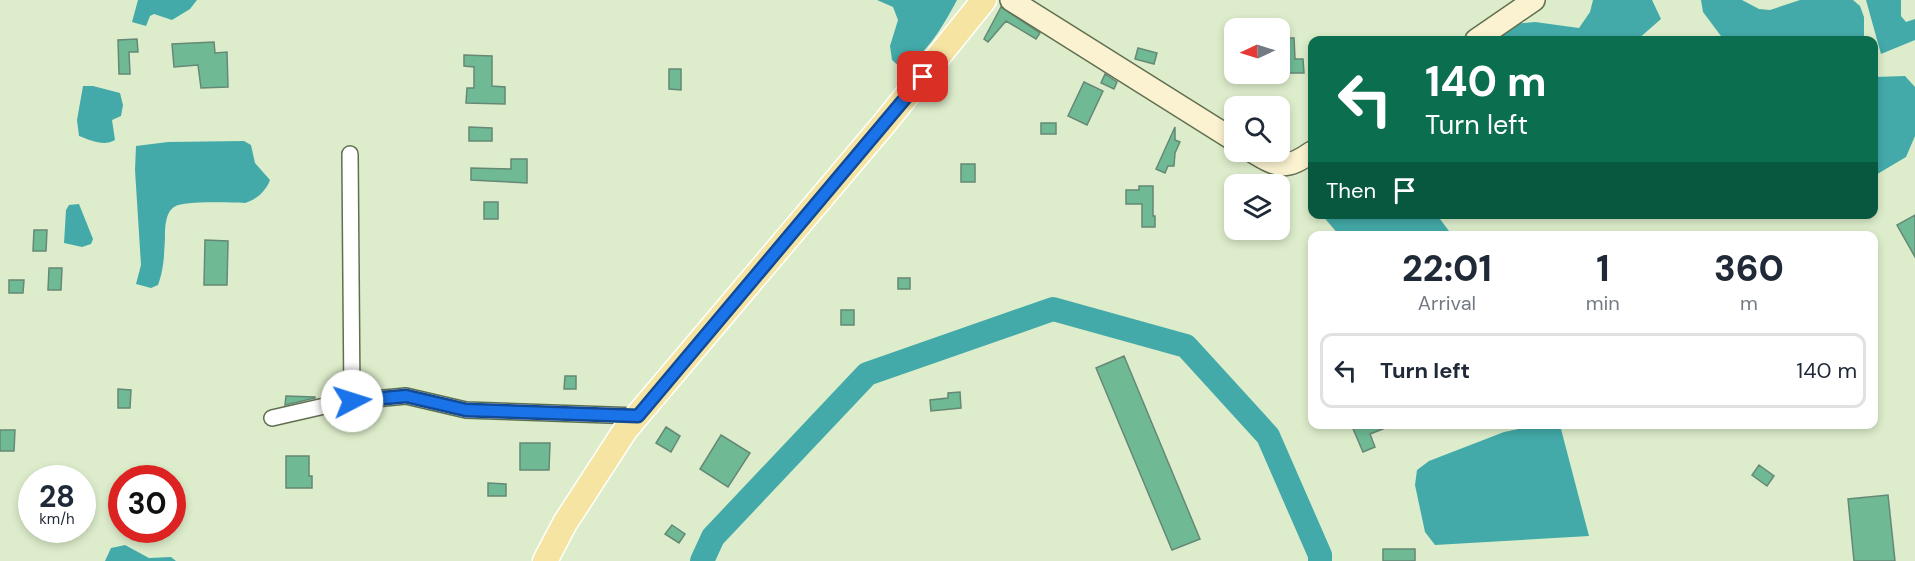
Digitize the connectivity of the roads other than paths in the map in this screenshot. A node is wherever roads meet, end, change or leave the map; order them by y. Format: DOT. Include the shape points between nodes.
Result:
graph roads {
  1 [pos="984,0"];
  2 [pos="1011,0"];
  3 [pos="1534,0"];
  4 [pos="1482,36"];
  5 [pos="1224,134"];
  6 [pos="350,154"];
  7 [pos="1308,155"];
  8 [pos="1270,162"];
  9 [pos="352,401"];
  10 [pos="638,416"];
  11 [pos="272,418"];
  12 [pos="545,561"];
  1 -- 10 [label="main road" via="884,125"];
  2 -- 5 [label="main road"];
  3 -- 4 [label="main road"];
  6 -- 9 [label="street"];
  7 -- 8 [label="main road" via="1296,163"];
  9 -- 10 [label="street" via="406,396 466,410"];
  9 -- 11 [label="street"];
  10 -- 12 [label="main road"];
}
